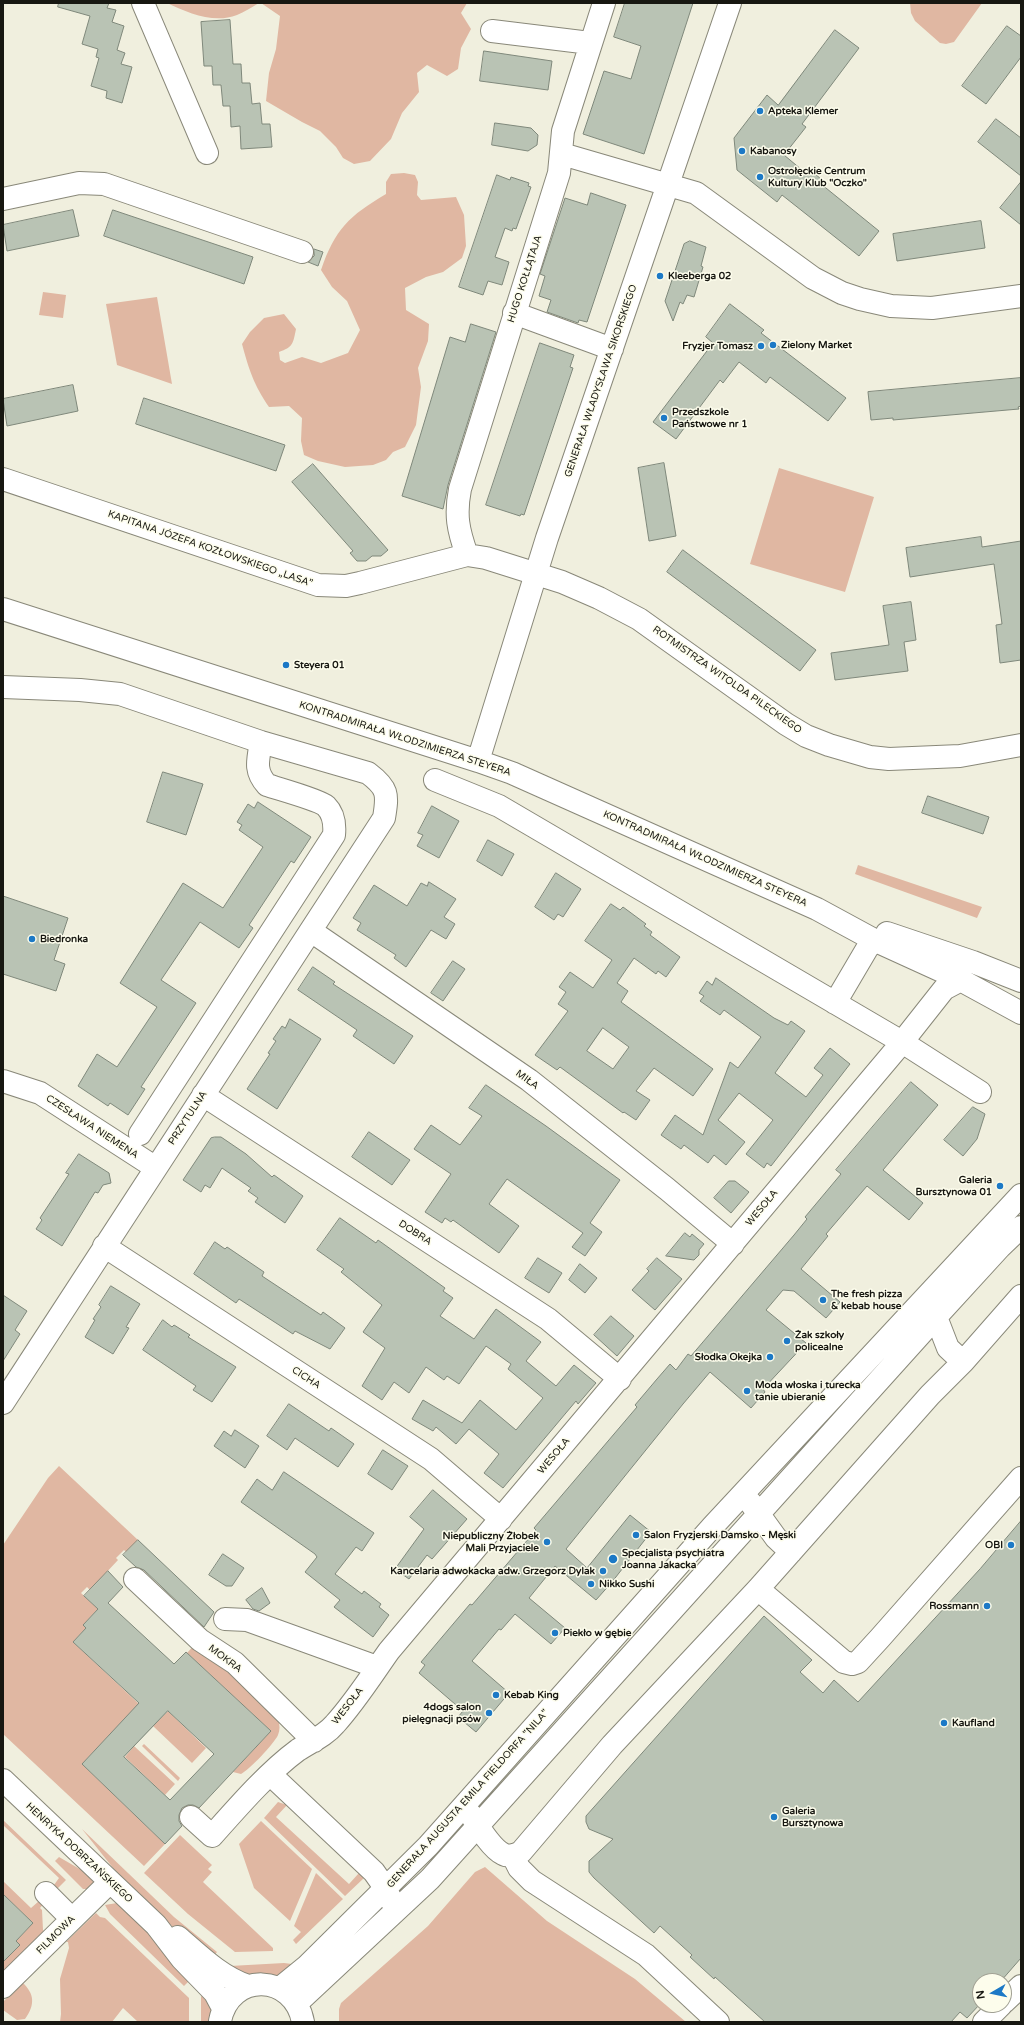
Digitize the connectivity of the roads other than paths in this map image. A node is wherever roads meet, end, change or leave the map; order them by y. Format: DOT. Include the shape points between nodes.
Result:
graph roads {
  1 [pos="143,3"];
  2 [pos="604,3"];
  3 [pos="730,3"];
  4 [pos="492,31"];
  5 [pos="590,43"];
  6 [pos="207,153"];
  7 [pos="562,154"];
  8 [pos="668,184"];
  9 [pos="3,199"];
  10 [pos="302,252"];
  11 [pos="1021,296"];
  12 [pos="514,313"];
  13 [pos="612,349"];
  14 [pos="3,479"];
  15 [pos="467,555"];
  16 [pos="536,573"];
  17 [pos="3,610"];
  18 [pos="3,687"];
  19 [pos="261,742"];
  20 [pos="1021,745"];
  21 [pos="478,760"];
  22 [pos="435,780"];
  23 [pos="311,931"];
  24 [pos="886,938"];
  25 [pos="961,980"];
  26 [pos="1021,981"];
  27 [pos="835,1003"];
  28 [pos="1021,1013"];
  29 [pos="902,1042"];
  30 [pos="3,1081"];
  31 [pos="980,1092"];
  32 [pos="203,1095"];
  33 [pos="140,1134"];
  34 [pos="156,1168"];
  35 [pos="1021,1195"];
  36 [pos="1021,1227"];
  37 [pos="733,1244"];
  38 [pos="104,1246"];
  39 [pos="1021,1296"];
  40 [pos="936,1317"];
  41 [pos="913,1342"];
  42 [pos="956,1355"];
  43 [pos="620,1379"];
  44 [pos="3,1403"];
  45 [pos="1021,1478"];
  46 [pos="744,1492"];
  47 [pos="758,1514"];
  48 [pos="501,1519"];
  49 [pos="791,1552"];
  50 [pos="135,1579"];
  51 [pos="758,1589"];
  52 [pos="225,1619"];
  53 [pos="377,1667"];
  54 [pos="314,1741"];
  55 [pos="271,1775"];
  56 [pos="3,1780"];
  57 [pos="464,1804"];
  58 [pos="191,1817"];
  59 [pos="478,1826"];
  60 [pos="512,1856"];
  61 [pos="110,1882"];
  62 [pos="386,1889"];
  63 [pos="46,1893"];
  64 [pos="396,1910"];
  65 [pos="72,1919"];
  66 [pos="156,1925"];
  67 [pos="248,1986"];
  68 [pos="1021,1986"];
  69 [pos="3,1987"];
  70 [pos="280,1988"];
  71 [pos="1012,1994"];
  72 [pos="300,2012"];
  73 [pos="993,2013"];
  74 [pos="222,2015"];
  75 [pos="718,2022"];
  76 [pos="984,2022"];
  1 -- 6 [label="street"];
  2 -- 5 [label="street, HUGO KOŁŁĄTAJA"];
  3 -- 8 [label="street, GENERAŁA WŁADYSŁAWA SIKORSKIEGO"];
  4 -- 5 [label="street"];
  5 -- 7 [label="street, HUGO KOŁŁĄTAJA" via="563,131"];
  7 -- 8 [label="street"];
  7 -- 12 [label="street, HUGO KOŁŁĄTAJA" via="559,173"];
  8 -- 11 [label="street" via="696,193 813,278 860,299 891,306 932,308"];
  8 -- 13 [label="street, GENERAŁA WŁADYSŁAWA SIKORSKIEGO"];
  9 -- 10 [label="street" via="79,183 104,184"];
  12 -- 13 [label="street"];
  12 -- 15 [label="street, HUGO KOŁŁĄTAJA" via="458,501 457,524"];
  13 -- 16 [label="street, GENERAŁA WŁADYSŁAWA SIKORSKIEGO"];
  14 -- 15 [label="street, KAPITANA JÓZEFA KOZŁOWSKIEGO „LASA”" via="318,585 346,586"];
  15 -- 16 [label="street, KAPITANA JÓZEFA KOZŁOWSKIEGO „LASA”"];
  16 -- 20 [label="street, ROTMISTRZA WITOLDA PILECKIEGO" via="599,598 639,619 786,724 806,736 829,745 870,757 889,759 960,756"];
  16 -- 21 [label="street, GENERAŁA WŁADYSŁAWA SIKORSKIEGO"];
  17 -- 21 [label="street, KONTRADMIRAŁA WŁODZIMIERZA STEYERA"];
  18 -- 19 [label="street, PRZYTULNA" via="120,694"];
  19 -- 23 [label="street, PRZYTULNA" via="368,773 382,783 387,799 384,818"];
  19 -- 33 [label="street" via="257,763 261,779 267,785 325,805 333,817 334,835"];
  21 -- 24 [label="street, KONTRADMIRAŁA WŁODZIMIERZA STEYERA"];
  22 -- 27 [label="street" via="499,806"];
  23 -- 32 [label="street, PRZYTULNA"];
  23 -- 37 [label="street, MIŁA" via="529,1080 668,1189"];
  24 -- 25 [label="street, KONTRADMIRAŁA WŁODZIMIERZA STEYERA"];
  24 -- 26 [label="street, KONTRADMIRAŁA WŁODZIMIERZA STEYERA" via="973,962"];
  24 -- 27 [label="street" via="868,947"];
  25 -- 28 [label="street, KONTRADMIRAŁA WŁODZIMIERZA STEYERA"];
  25 -- 29 [label="street, WESOŁA" via="944,989"];
  27 -- 29 [label="street"];
  29 -- 31 [label="street"];
  29 -- 37 [label="street, WESOŁA"];
  30 -- 34 [label="street, CZESŁAWA NIEMENA" via="40,1093"];
  32 -- 34 [label="street, PRZYTULNA"];
  32 -- 43 [label="street, DOBRA" via="548,1319"];
  34 -- 38 [label="street, PRZYTULNA"];
  35 -- 46 [label="street, GENERAŁA AUGUSTA EMILA FIELDORFA \"NILA\""];
  36 -- 40 [label="street"];
  37 -- 43 [label="street, WESOŁA"];
  38 -- 44 [label="street, PRZYTULNA"];
  38 -- 48 [label="street, CICHA" via="431,1459"];
  39 -- 42 [label="street"];
  40 -- 41 [label="street"];
  40 -- 42 [label="street"];
  41 -- 42 [label="street"];
  41 -- 47 [label="street"];
  42 -- 49 [label="street" via="930,1395"];
  43 -- 48 [label="street, WESOŁA"];
  45 -- 51 [label="street" via="858,1662 844,1662"];
  46 -- 47 [label="street"];
  46 -- 57 [label="street, GENERAŁA AUGUSTA EMILA FIELDORFA \"NILA\""];
  47 -- 49 [label="street" via="776,1538"];
  47 -- 59 [label="street"];
  48 -- 53 [label="street, WESOŁA"];
  49 -- 51 [label="street"];
  50 -- 54 [label="street, MOKRA" via="200,1640 235,1663"];
  51 -- 60 [label="street" via="612,1745 521,1852"];
  52 -- 53 [label="street" via="247,1620"];
  53 -- 54 [label="street, WESOŁA" via="335,1725"];
  54 -- 55 [label="street, WESOŁA" via="298,1751"];
  55 -- 58 [label="street, WESOŁA" via="212,1836"];
  55 -- 62 [label="street" via="374,1872"];
  56 -- 61 [label="street, HENRYKA DOBRZAŃSKIEGO"];
  57 -- 59 [label="street"];
  57 -- 62 [label="street, GENERAŁA AUGUSTA EMILA FIELDORFA \"NILA\""];
  59 -- 60 [label="street" via="483,1836 502,1854"];
  59 -- 64 [label="street" via="430,1879"];
  60 -- 75 [label="street" via="519,1868 532,1881 646,1955"];
  61 -- 65 [label="street, FILMOWA"];
  61 -- 66 [label="street, HENRYKA DOBRZAŃSKIEGO"];
  62 -- 64 [label="street"];
  62 -- 70 [label="street, GENERAŁA AUGUSTA EMILA FIELDORFA \"NILA\"" via="307,1966"];
  63 -- 65 [label="street"];
  64 -- 72 [label="street"];
  65 -- 69 [label="street, FILMOWA"];
  66 -- 67 [label="street, HENRYKA DOBRZAŃSKIEGO" via="174,1934 219,1972"];
  66 -- 74 [label="street, HENRYKA DOBRZAŃSKIEGO" via="182,1959 215,1993"];
  67 -- 70 [label="street" via="270,1985"];
  67 -- 74 [label="street" via="238,1991"];
  68 -- 71 [label="street"];
  70 -- 72 [label="street" via="290,1994"];
  73 -- 76 [label="street"];
}
